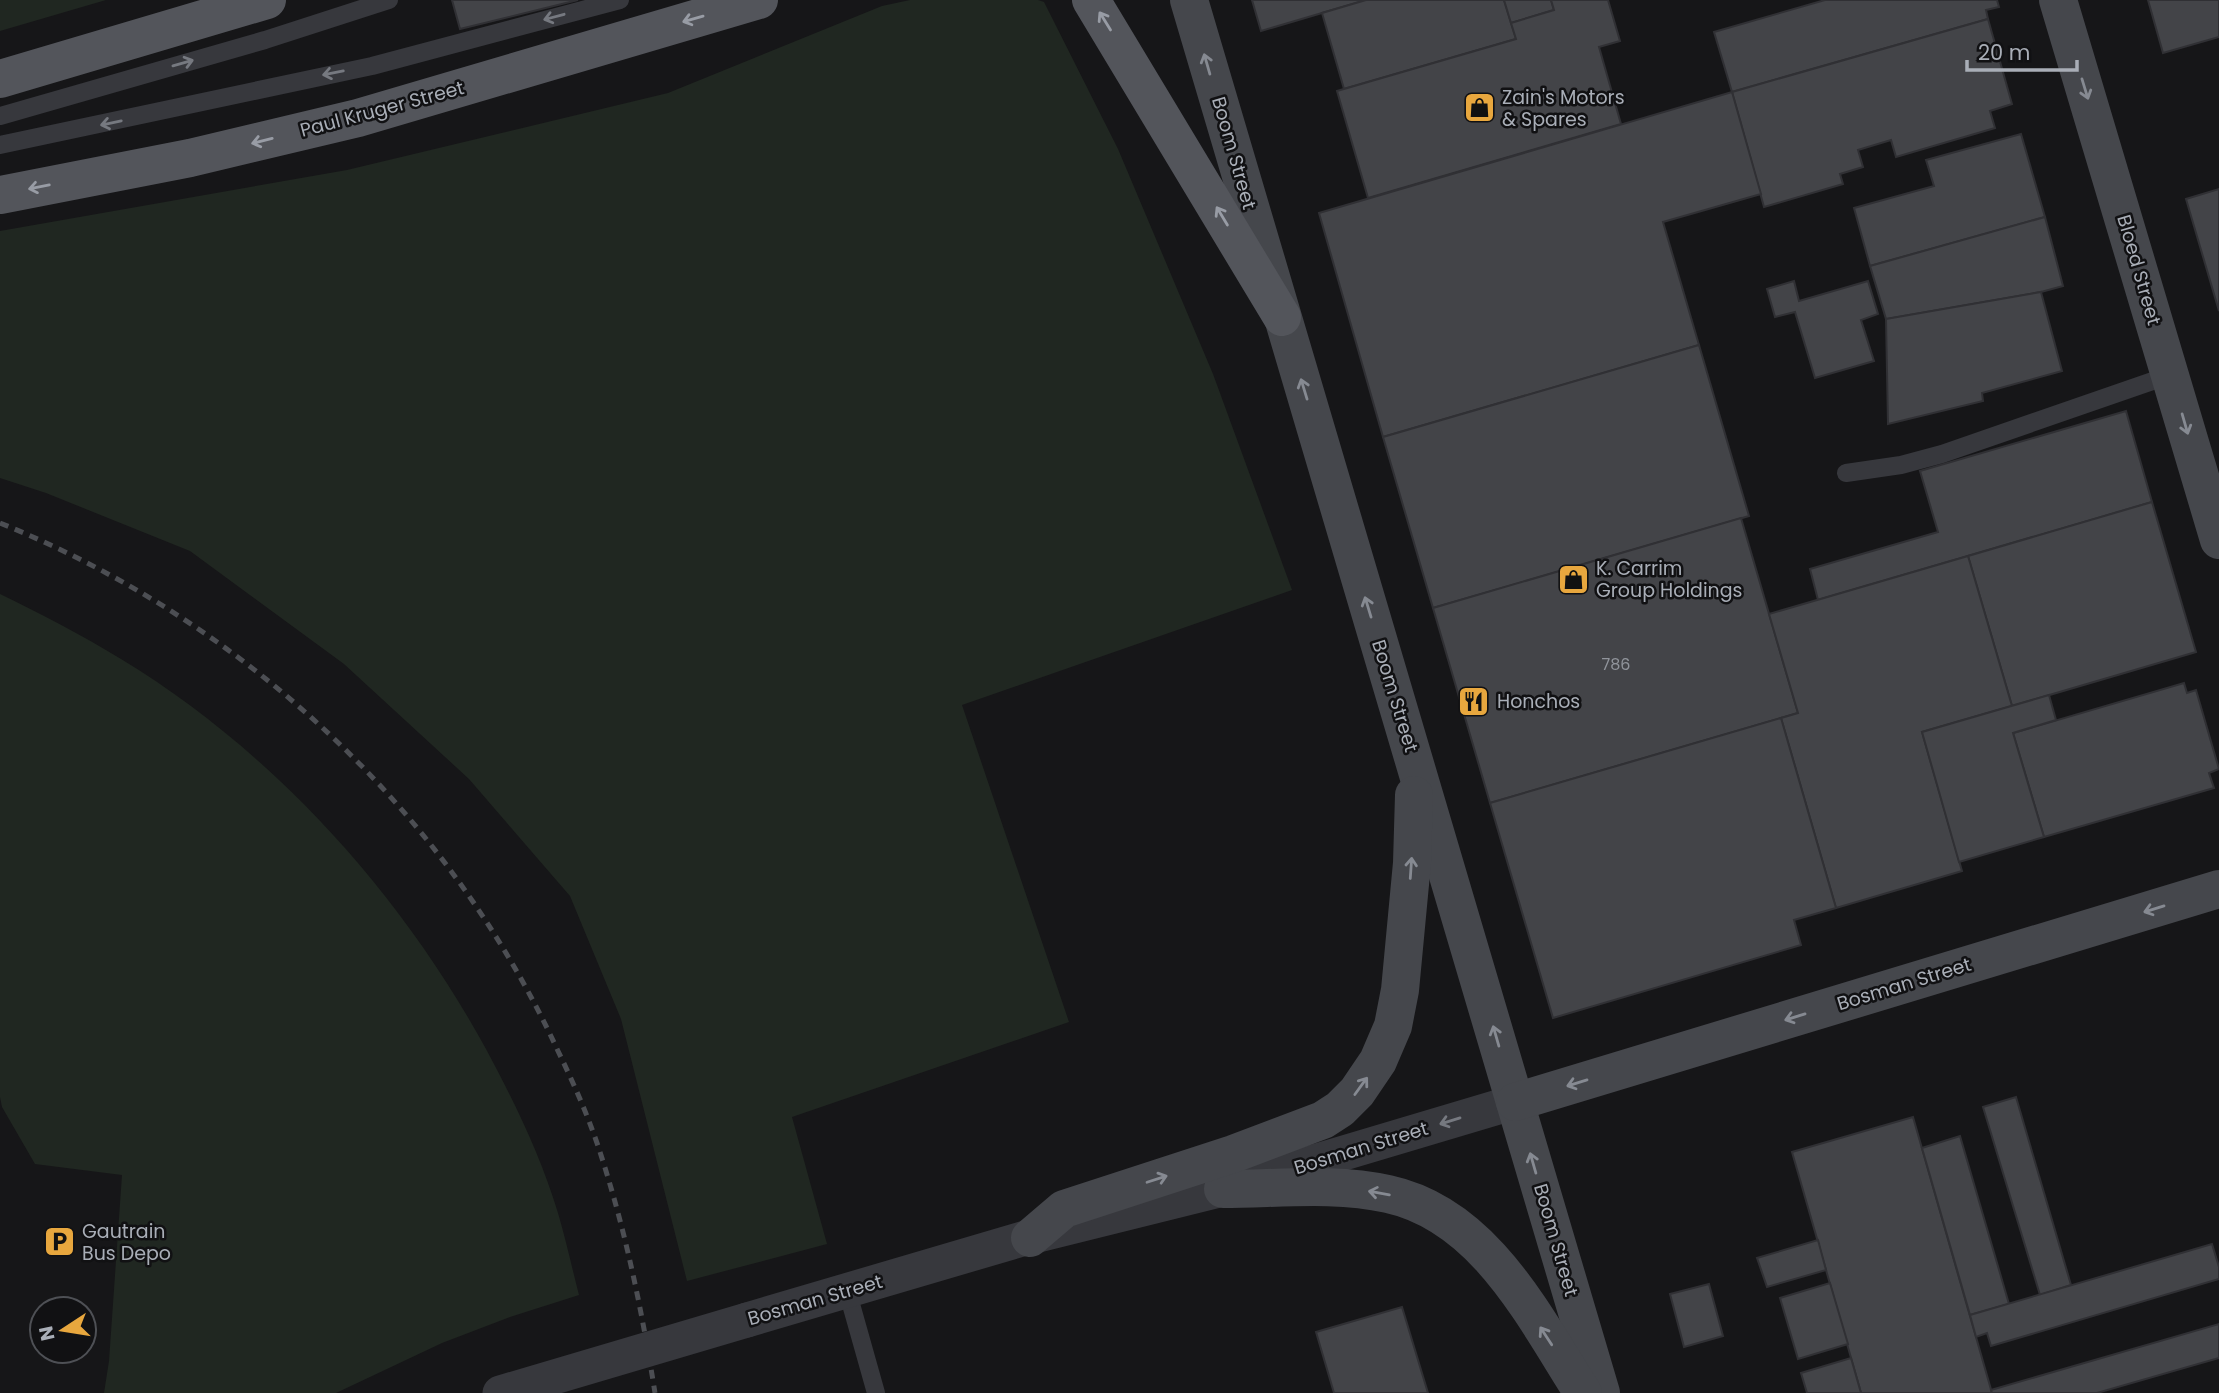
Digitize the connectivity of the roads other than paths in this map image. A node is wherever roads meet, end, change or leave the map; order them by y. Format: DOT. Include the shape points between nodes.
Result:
graph roads {
  1 [pos="268,0"];
  2 [pos="389,0"];
  3 [pos="620,0"];
  4 [pos="758,0"];
  5 [pos="1091,0"];
  6 [pos="1189,0"];
  7 [pos="2058,0"];
  8 [pos="0,79"];
  9 [pos="0,116"];
  10 [pos="0,145"];
  11 [pos="0,195"];
  12 [pos="1282,317"];
  13 [pos="2171,375"];
  14 [pos="1846,473"];
  15 [pos="2219,540"];
  16 [pos="1415,763"];
  17 [pos="2219,889"];
  18 [pos="1515,1102"];
  19 [pos="1223,1189"];
  20 [pos="1030,1238"];
  21 [pos="847,1290"];
  22 [pos="500,1393"];
  23 [pos="876,1393"];
  24 [pos="1583,1393"];
  25 [pos="1601,1393"];
  1 -- 8 [label="main road"];
  9 -- 2 [label="lane, one-way"];
  3 -- 10 [label="lane, one-way" via="372,66"];
  4 -- 11 [label="main road, Paul Kruger Street, one-way" via="358,118 190,158"];
  12 -- 5 [label="main road, one-way"];
  12 -- 6 [label="main road, Boom Street, one-way"];
  7 -- 13 [label="main road, Bloed Street, one-way"];
  16 -- 12 [label="main road, Boom Street, one-way"];
  13 -- 14 [label="lane" via="1942,454"];
  13 -- 15 [label="main road, Bloed Street, one-way"];
  18 -- 16 [label="main road, Boom Street, one-way"];
  20 -- 16 [label="main road, one-way" via="1064,1209 1275,1139 1322,1120 1357,1093 1393,1026 1400,990 1412,863"];
  17 -- 18 [label="main road, Bosman Street, one-way"];
  18 -- 19 [label="street, Bosman Street, one-way"];
  25 -- 18 [label="main road, Boom Street, one-way"];
  19 -- 20 [label="street, Bosman Street"];
  24 -- 19 [label="main road, one-way" via="1499,1268 1448,1219 1411,1200 1350,1189"];
  20 -- 21 [label="street, Bosman Street"];
  21 -- 22 [label="street, Bosman Street, bridge"];
  21 -- 23 [label="lane"];
}
